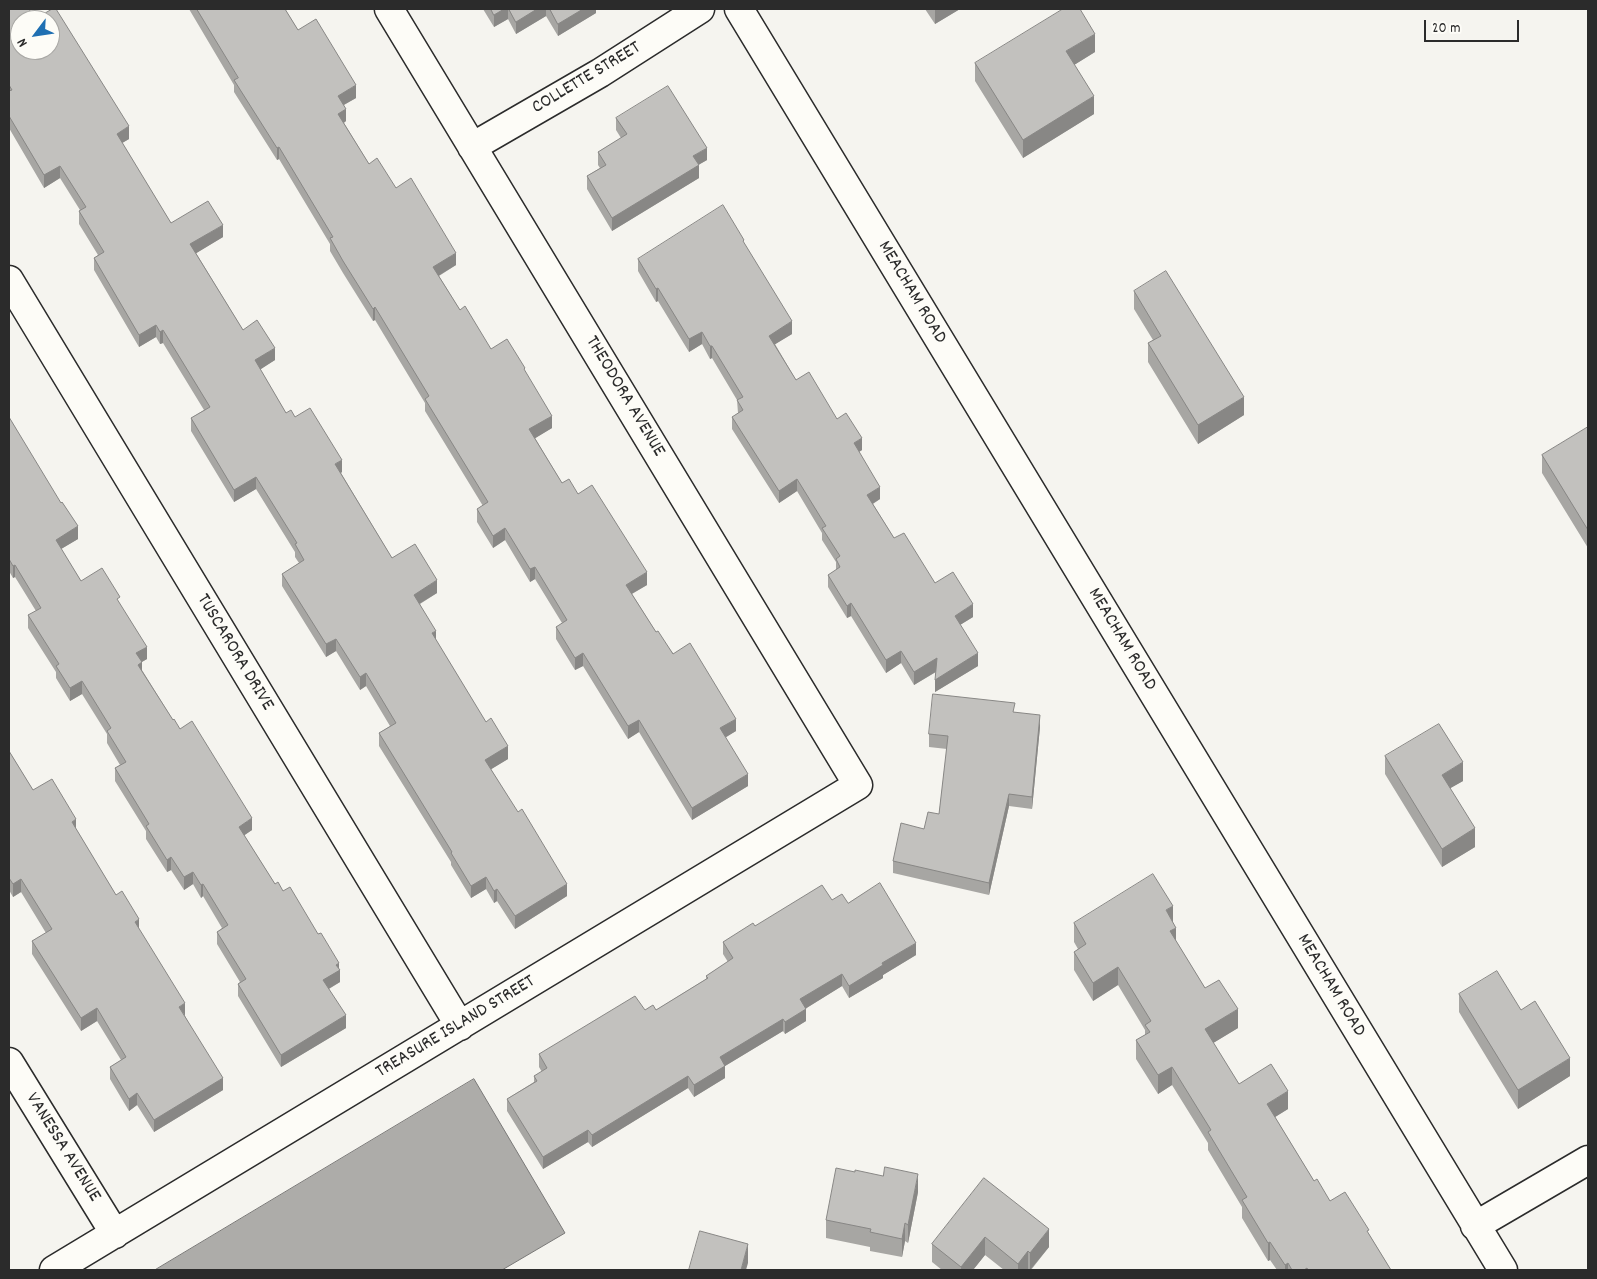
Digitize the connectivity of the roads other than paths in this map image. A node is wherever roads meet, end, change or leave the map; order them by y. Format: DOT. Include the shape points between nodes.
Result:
graph roads {
  1 [pos="389,9"];
  2 [pos="700,9"];
  3 [pos="739,9"];
  4 [pos="472,146"];
  5 [pos="9,280"];
  6 [pos="858,785"];
  7 [pos="460,1026"];
  8 [pos="9,1062"];
  9 [pos="1588,1160"];
  10 [pos="1476,1226"];
  11 [pos="115,1234"];
  12 [pos="54,1270"];
  13 [pos="1503,1270"];
  1 -- 4 [label="street, THEODORA AVENUE"];
  2 -- 4 [label="street, COLLETTE STREET"];
  3 -- 10 [label="street, MEACHAM ROAD"];
  4 -- 6 [label="street, THEODORA AVENUE"];
  5 -- 7 [label="street, TUSCARORA DRIVE"];
  6 -- 7 [label="street, TREASURE ISLAND STREET"];
  7 -- 11 [label="street, TREASURE ISLAND STREET"];
  8 -- 11 [label="street, VANESSA AVENUE"];
  9 -- 10 [label="street"];
  10 -- 13 [label="street, MEACHAM ROAD"];
  11 -- 12 [label="street, TREASURE ISLAND STREET"];
}
